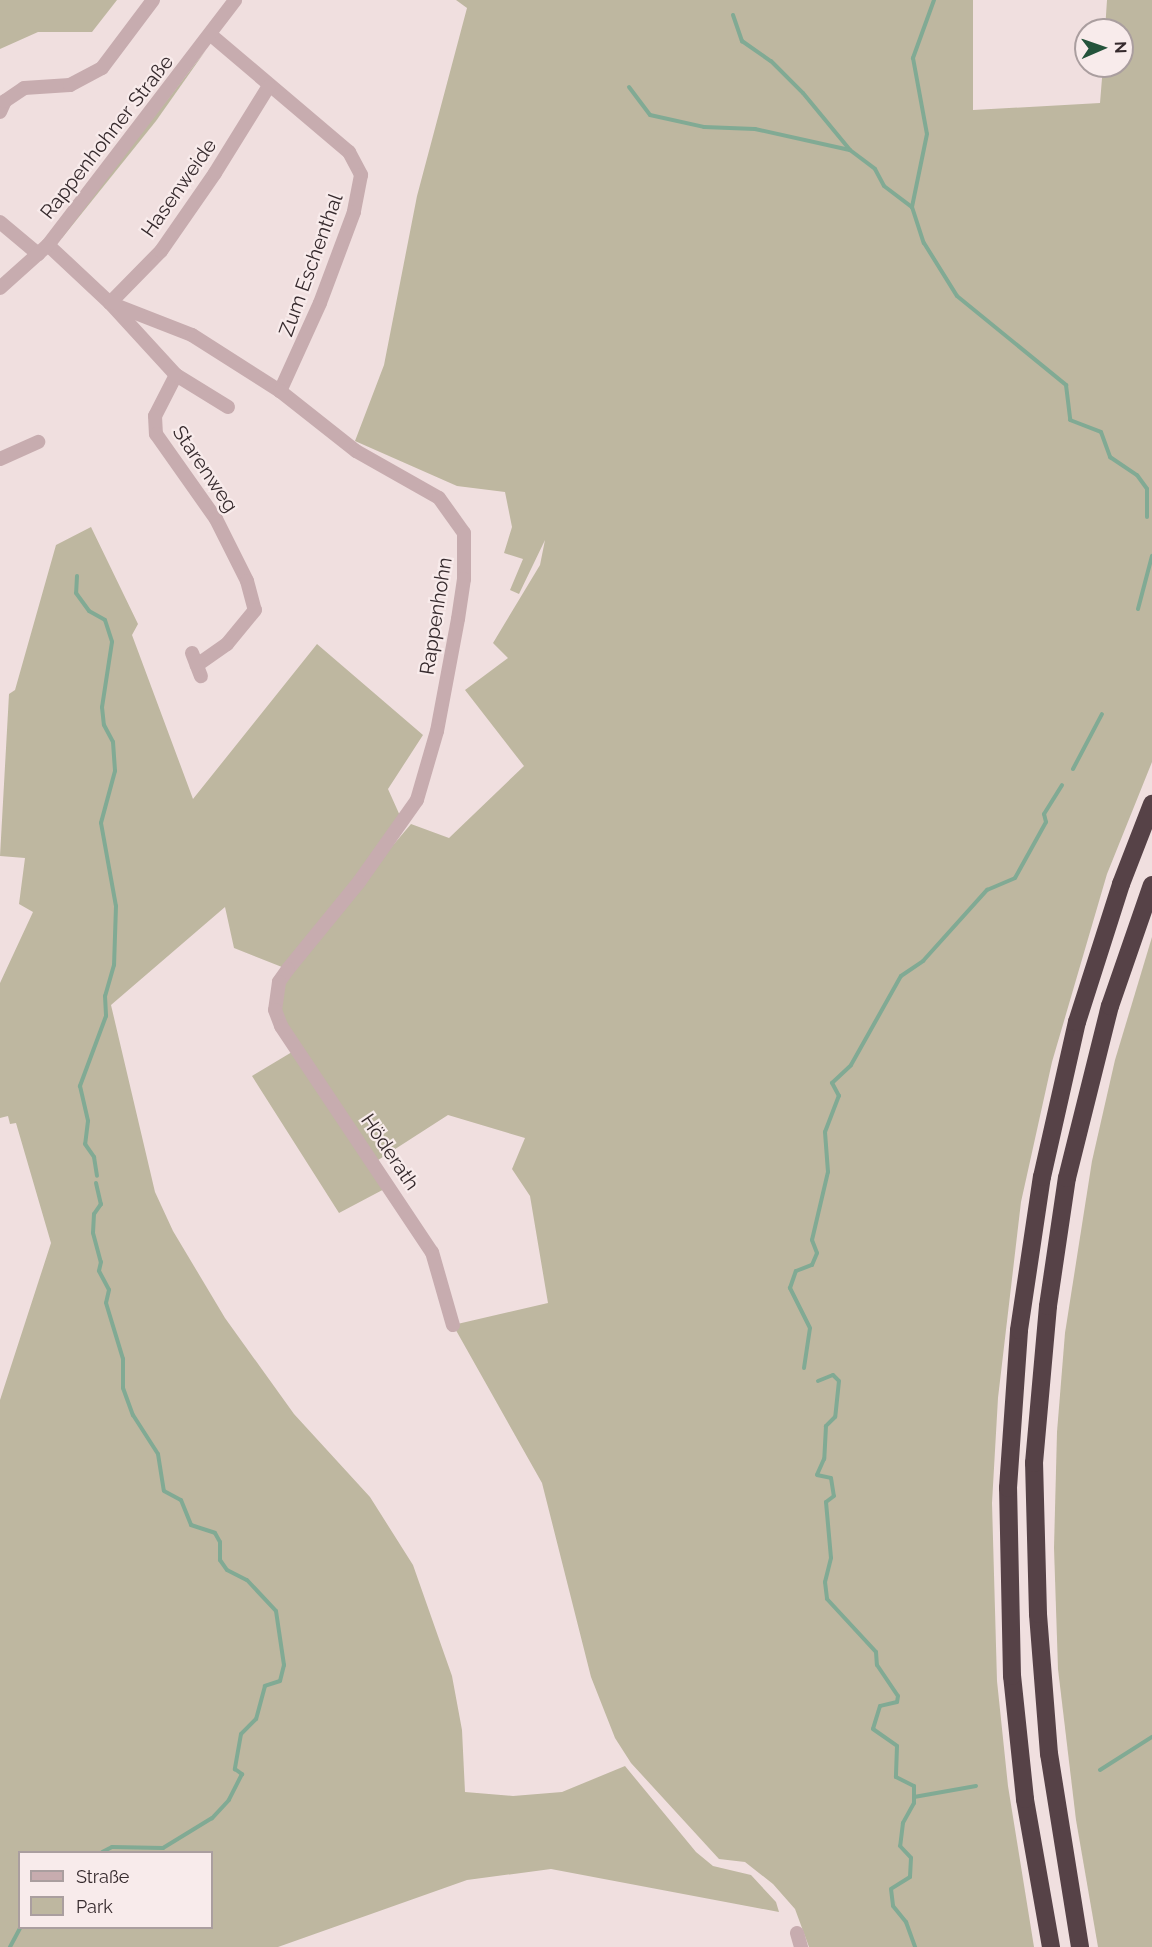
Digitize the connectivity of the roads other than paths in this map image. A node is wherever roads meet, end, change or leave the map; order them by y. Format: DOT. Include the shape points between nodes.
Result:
graph roads {
  1 [pos="153,0"];
  2 [pos="235,0"];
  3 [pos="211,35"];
  4 [pos="269,86"];
  5 [pos="0,112"];
  6 [pos="0,222"];
  7 [pos="43,250"];
  8 [pos="0,288"];
  9 [pos="110,303"];
  10 [pos="176,375"];
  11 [pos="280,391"];
  12 [pos="228,407"];
  13 [pos="39,442"];
  14 [pos="0,459"];
  15 [pos="196,665"];
  16 [pos="1152,804"];
  17 [pos="1152,885"];
  18 [pos="275,1010"];
  19 [pos="453,1325"];
  20 [pos="796,1933"];
  21 [pos="801,1947"];
  22 [pos="1051,1947"];
  23 [pos="1080,1947"];
  1 -- 5 [label="street" via="102,68 70,85 24,88 5,101"];
  2 -- 3 [label="street, Rappenhohner Straße"];
  3 -- 4 [label="street, Zum Eschenthal"];
  3 -- 7 [label="street, Rappenhohner Straße"];
  4 -- 9 [label="street, Hasenweide" via="161,251"];
  4 -- 11 [label="street, Zum Eschenthal" via="350,152 361,175 354,212 320,303"];
  6 -- 7 [label="street, Rappenhohn"];
  7 -- 8 [label="street, Rappenhohner Straße"];
  7 -- 9 [label="street, Rappenhohn"];
  9 -- 10 [label="street, Rappenhohn"];
  9 -- 11 [label="street, Rappenhohn" via="192,335"];
  10 -- 12 [label="street"];
  10 -- 15 [label="street, Starenweg" via="155,416 156,434 205,500 248,581 255,610 227,644"];
  11 -- 18 [label="street, Rappenhohn" via="356,451 439,498 460,522 466,548 437,731 417,800 406,820 279,982"];
  13 -- 14 [label="street"];
  16 -- 22 [label="highway" via="1096,956 1075,1033 1042,1177 1019,1330 1008,1488 1012,1676 1025,1799"];
  17 -- 23 [label="highway" via="1110,1006 1067,1178 1048,1306 1034,1463 1038,1614 1049,1754"];
  18 -- 19 [label="street, Höderath" via="281,1026 432,1252"];
  20 -- 21 [label="street"];
}
